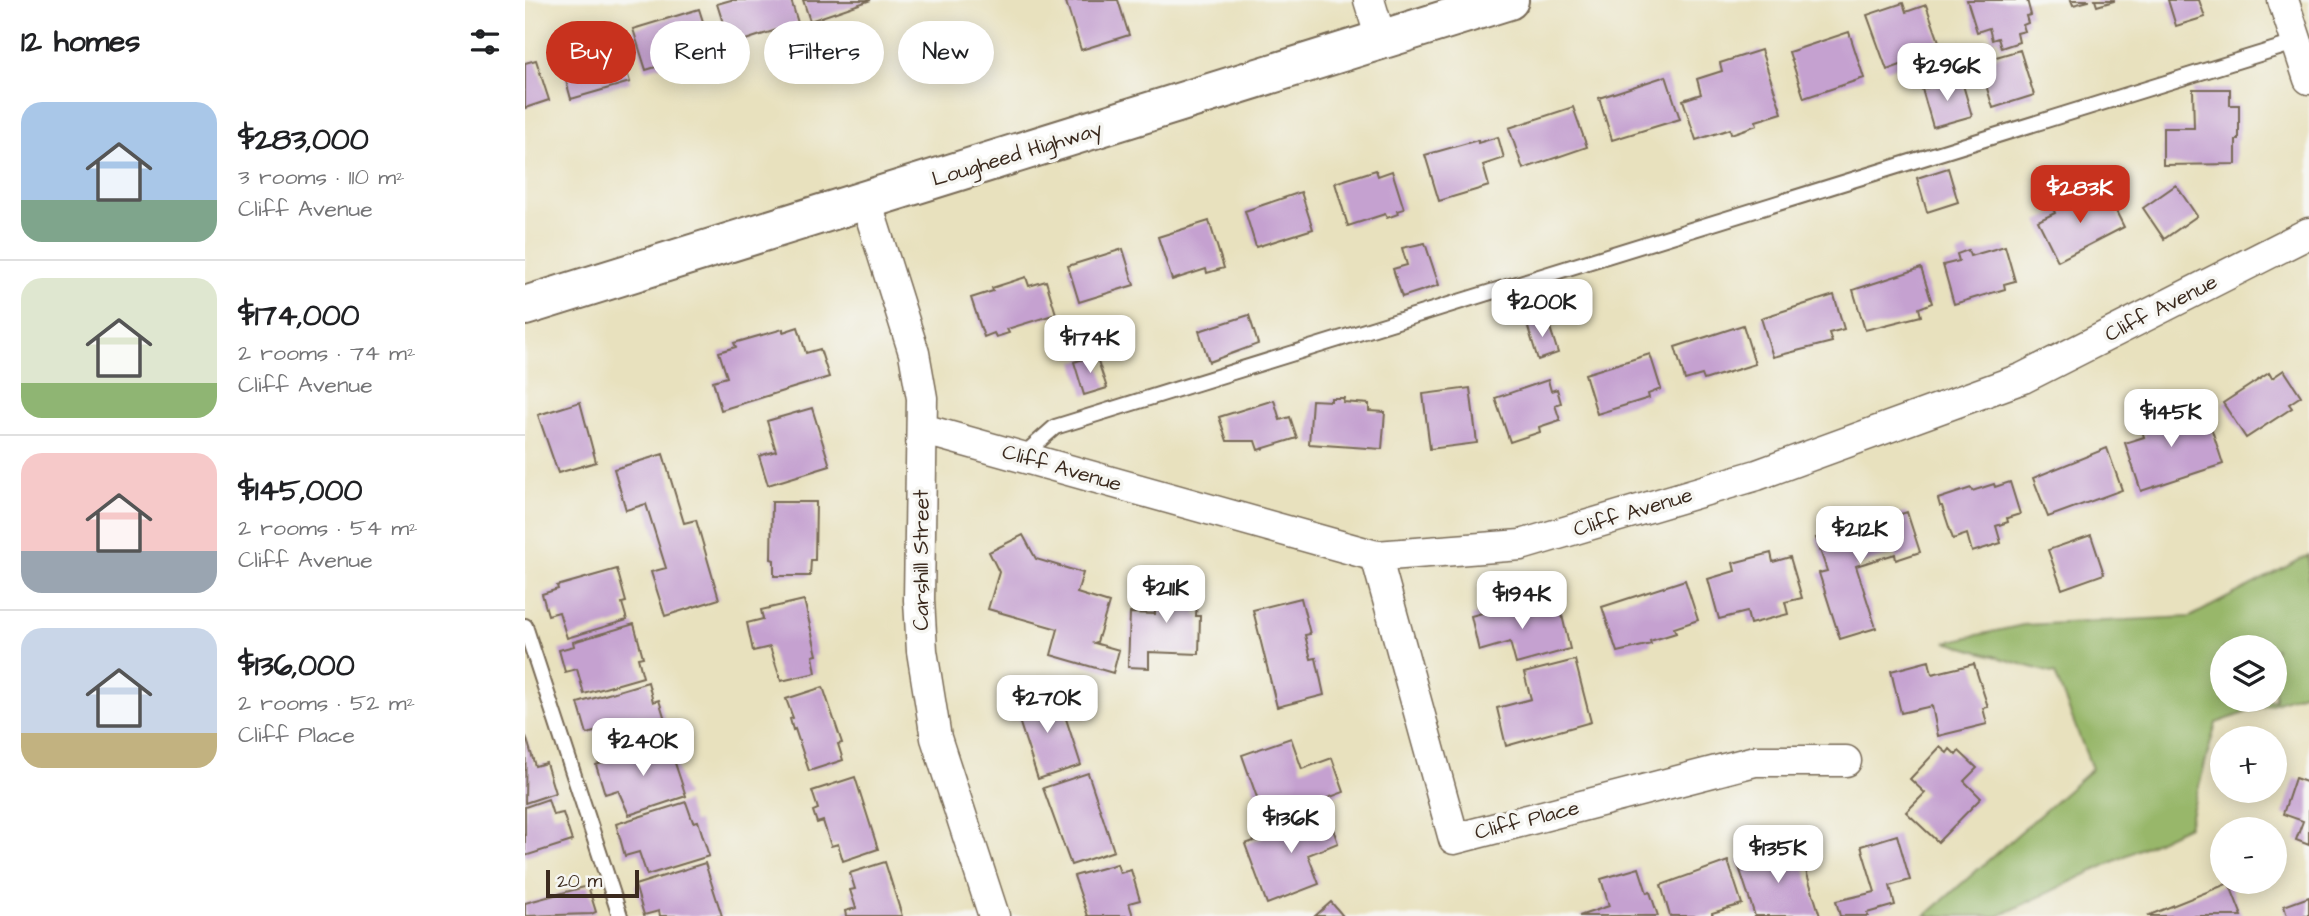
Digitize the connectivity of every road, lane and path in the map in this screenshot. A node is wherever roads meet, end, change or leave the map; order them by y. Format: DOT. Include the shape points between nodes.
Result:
graph roads {
  1 [pos="1369,0"];
  2 [pos="1509,0"];
  3 [pos="2283,0"];
  4 [pos="1381,39"];
  5 [pos="2303,40"];
  6 [pos="2309,79"];
  7 [pos="866,201"];
  8 [pos="2309,233"];
  9 [pos="525,306"];
  10 [pos="922,429"];
  11 [pos="1022,457"];
  12 [pos="1375,556"];
  13 [pos="525,626"];
  14 [pos="1846,761"];
  15 [pos="620,916"];
  16 [pos="994,916"];
  1 -- 4 [label="street"];
  2 -- 4 [label="highway, Lougheed Highway"];
  3 -- 5 [label="street"];
  4 -- 7 [label="highway, Lougheed Highway"];
  5 -- 6 [label="street"];
  5 -- 11 [label="lane" via="1055,427"];
  7 -- 9 [label="highway, Lougheed Highway"];
  7 -- 10 [label="street, Carshill Street" via="914,353"];
  8 -- 12 [label="street, Cliff Avenue" via="2023,378 1757,475 1521,545"];
  10 -- 11 [label="street, Cliff Avenue"];
  10 -- 16 [label="street, Carshill Street" via="922,651 936,738"];
  11 -- 12 [label="street, Cliff Avenue"];
  12 -- 14 [label="street, Cliff Place" via="1454,839 1755,761"];
  13 -- 15 [label="lane"];
}
